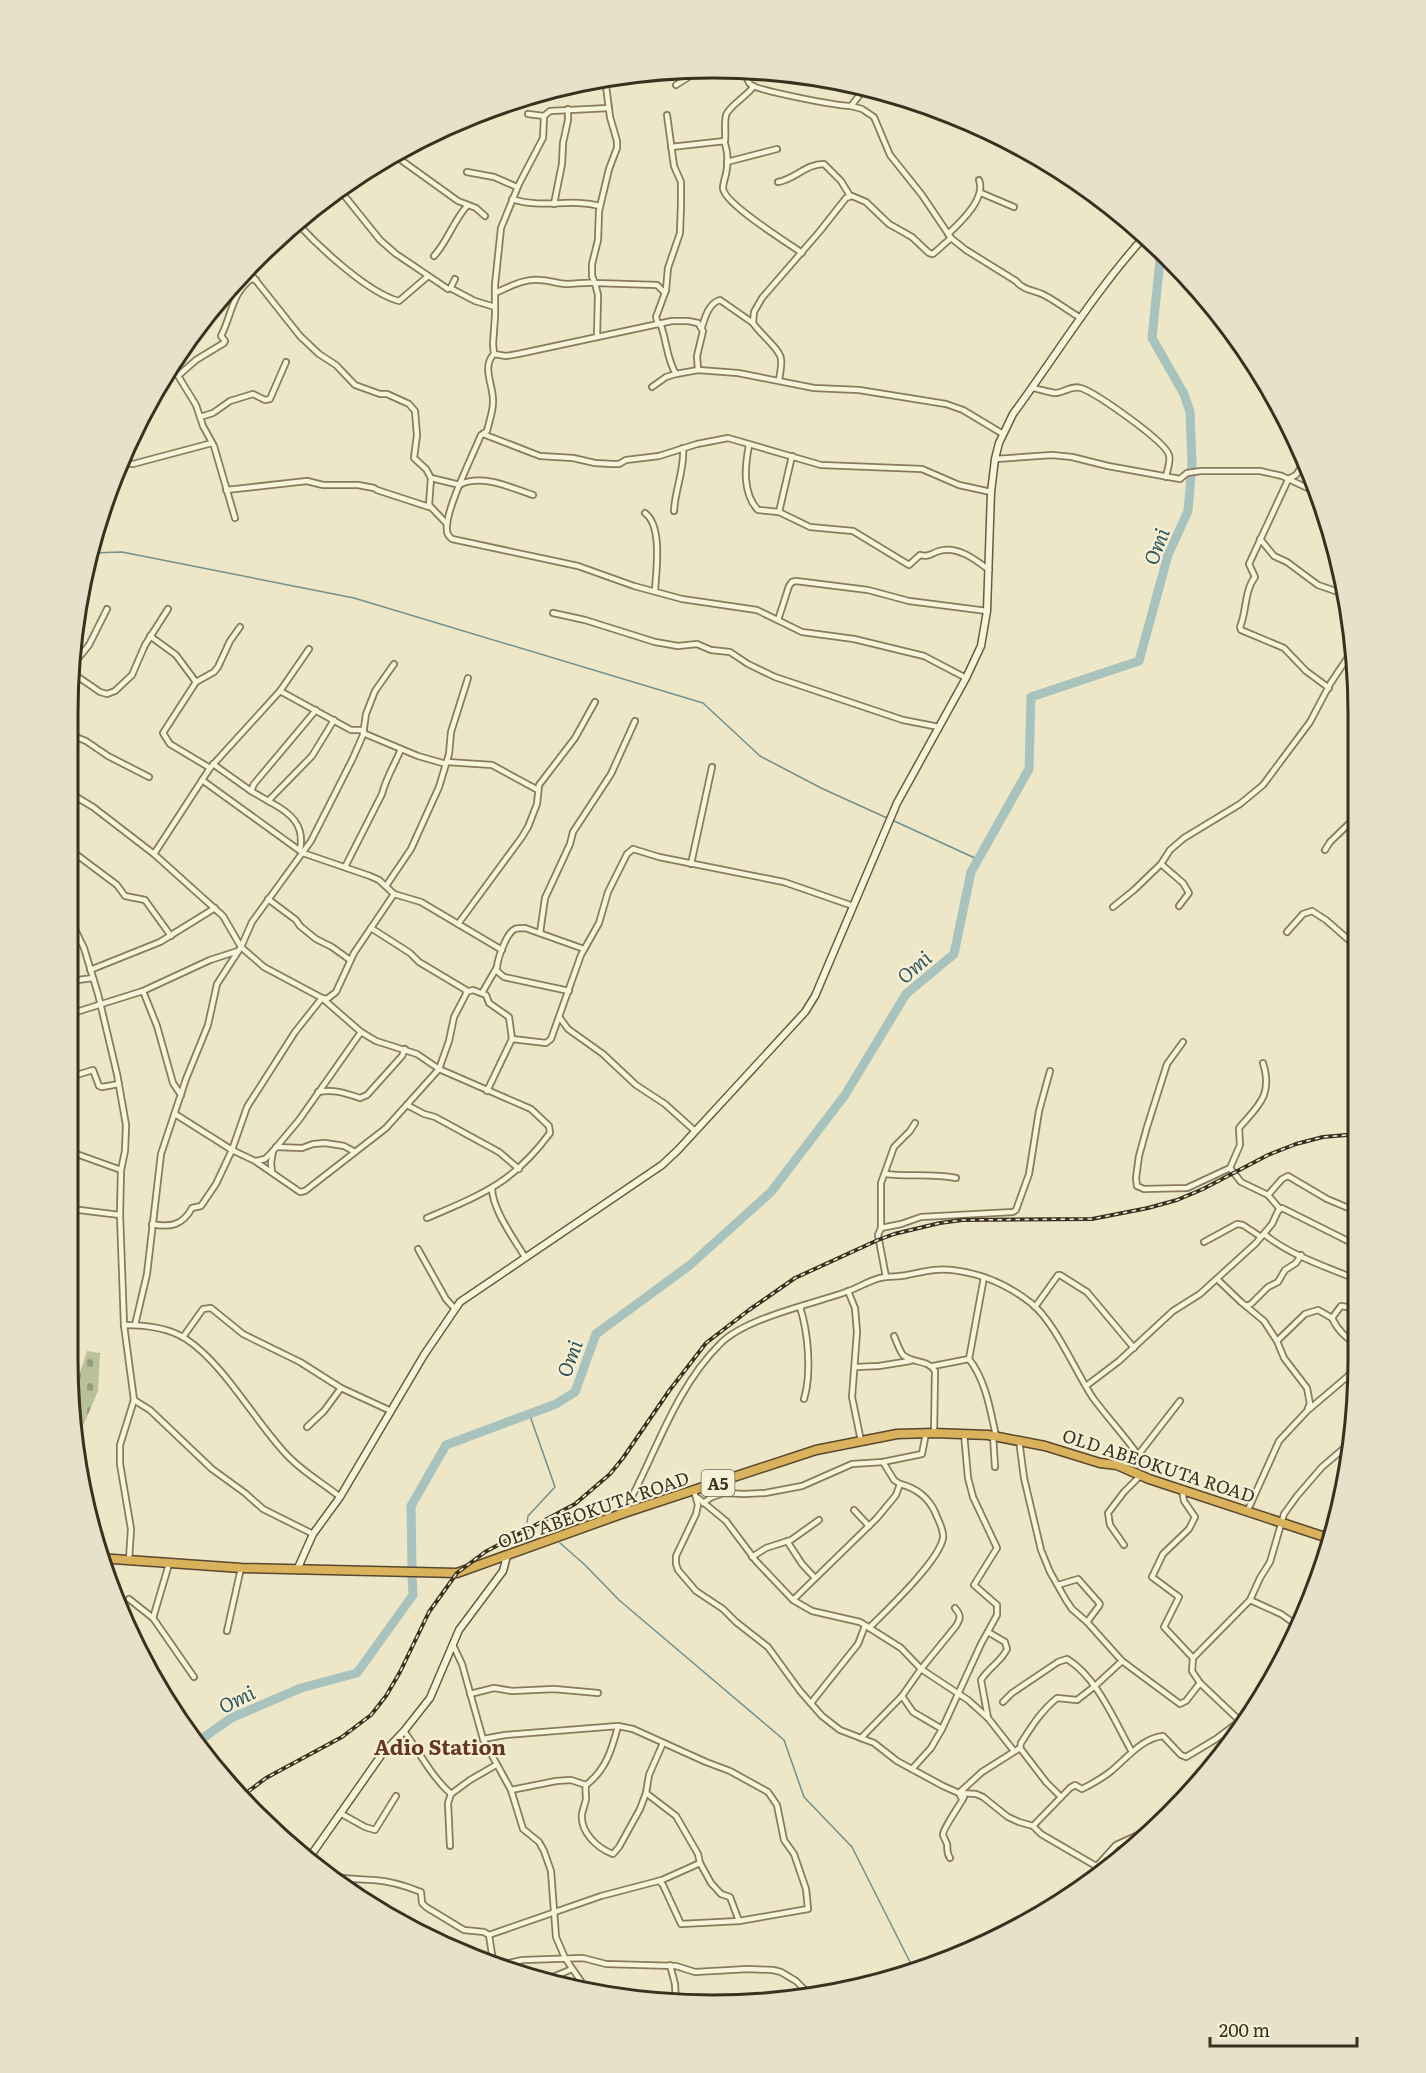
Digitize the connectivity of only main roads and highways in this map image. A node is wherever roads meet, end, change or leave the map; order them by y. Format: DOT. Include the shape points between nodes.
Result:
graph roads {
  1 [pos="1322,1536"];
  2 [pos="110,1559"];
  1 -- 2 [label="highway, OLD ABEOKUTA ROAD / A5" via="1117,1465 1019,1439 930,1433 897,1434 816,1450 457,1573 241,1568"];
}
